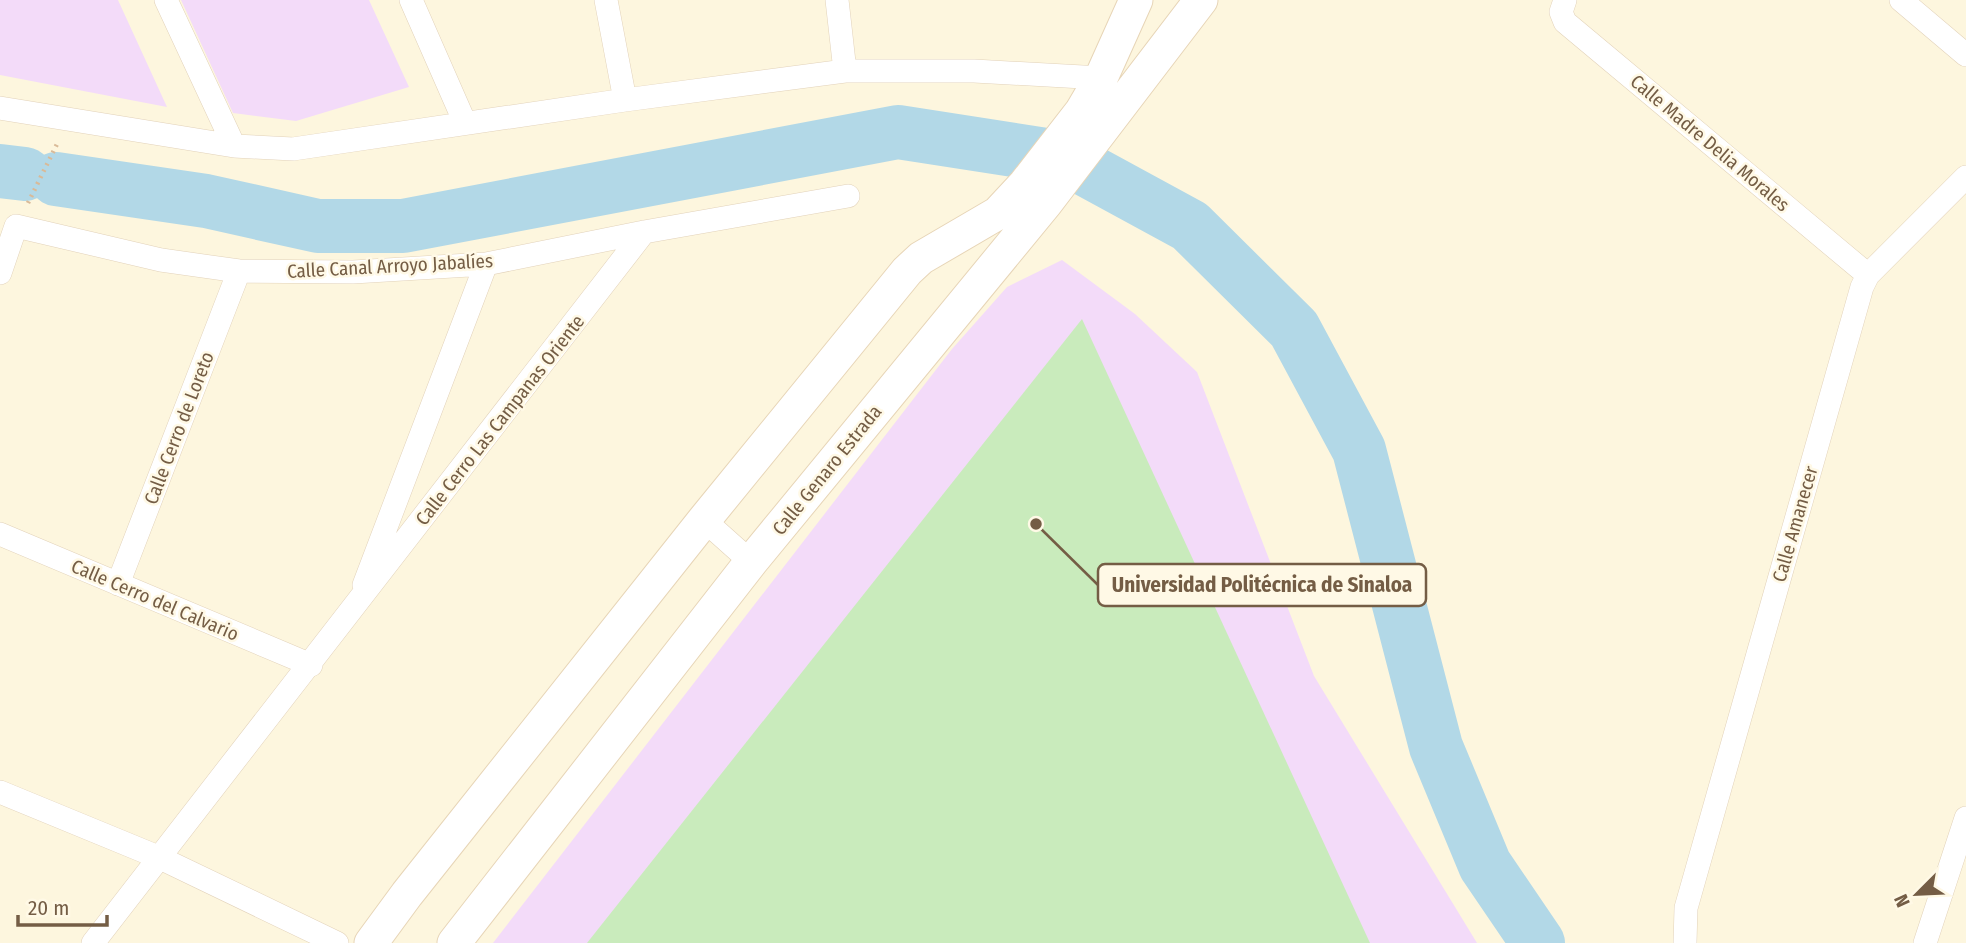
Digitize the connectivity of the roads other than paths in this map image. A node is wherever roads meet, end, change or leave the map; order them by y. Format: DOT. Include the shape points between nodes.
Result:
graph roads {
  1 [pos="166,0"];
  2 [pos="411,0"];
  3 [pos="606,0"];
  4 [pos="836,0"];
  5 [pos="1136,0"];
  6 [pos="1201,0"];
  7 [pos="1901,0"];
  8 [pos="1563,3"];
  9 [pos="1966,55"];
  10 [pos="845,71"];
  11 [pos="1101,78"];
  12 [pos="625,100"];
  13 [pos="0,108"];
  14 [pos="1093,119"];
  15 [pos="465,123"];
  16 [pos="234,146"];
  17 [pos="1966,177"];
  18 [pos="1035,193"];
  19 [pos="848,196"];
  20 [pos="644,232"];
  21 [pos="486,264"];
  22 [pos="239,271"];
  23 [pos="0,274"];
  24 [pos="1868,275"];
  25 [pos="704,520"];
  26 [pos="0,534"];
  27 [pos="751,562"];
  28 [pos="118,584"];
  29 [pos="355,607"];
  30 [pos="311,665"];
  31 [pos="0,792"];
  32 [pos="1966,818"];
  33 [pos="158,857"];
  34 [pos="93,943"];
  35 [pos="337,943"];
  36 [pos="371,943"];
  37 [pos="454,943"];
  38 [pos="1685,943"];
  39 [pos="1925,943"];
  1 -- 16 [label="street"];
  2 -- 15 [label="street"];
  3 -- 12 [label="street"];
  4 -- 10 [label="street"];
  5 -- 11 [label="street"];
  6 -- 14 [label="street, Calle Genaro Estrada"];
  7 -- 9 [label="street"];
  8 -- 24 [label="street, Calle Madre Delia Morales" via="1565,22"];
  10 -- 11 [label="street" via="974,71"];
  10 -- 12 [label="street"];
  11 -- 14 [label="street"];
  12 -- 15 [label="street"];
  13 -- 16 [label="street"];
  14 -- 18 [label="street, Calle Genaro Estrada"];
  15 -- 16 [label="street" via="293,149"];
  17 -- 24 [label="street, Calle Amanecer"];
  18 -- 25 [label="street, Calle Genaro Estrada" via="913,264"];
  18 -- 27 [label="street, Calle Genaro Estrada"];
  19 -- 20 [label="street, Calle Canal Arroyo Jabalíes"];
  20 -- 21 [label="street, Calle Canal Arroyo Jabalíes"];
  20 -- 29 [label="street, Calle Cerro Las Campanas Oriente"];
  21 -- 22 [label="street, Calle Canal Arroyo Jabalíes" via="353,272"];
  21 -- 29 [label="street, Calle Cerro Las Campanas Oriente"];
  22 -- 23 [label="street, Calle Canal Arroyo Jabalíes" via="161,260 16,226"];
  22 -- 28 [label="street, Calle Cerro de Loreto"];
  24 -- 38 [label="street, Calle Amanecer" via="1686,908"];
  25 -- 27 [label="street"];
  25 -- 36 [label="street, Calle Genaro Estrada"];
  26 -- 28 [label="street, Calle Cerro del Calvario"];
  27 -- 37 [label="street, Calle Genaro Estrada"];
  28 -- 30 [label="street, Calle Cerro del Calvario"];
  29 -- 30 [label="street, Calle Cerro Las Campanas Oriente"];
  30 -- 33 [label="street, Calle Cerro Las Campanas Oriente"];
  31 -- 33 [label="street"];
  32 -- 39 [label="street"];
  33 -- 34 [label="street, Calle Cerro Las Campanas Oriente"];
  33 -- 35 [label="street"];
}
